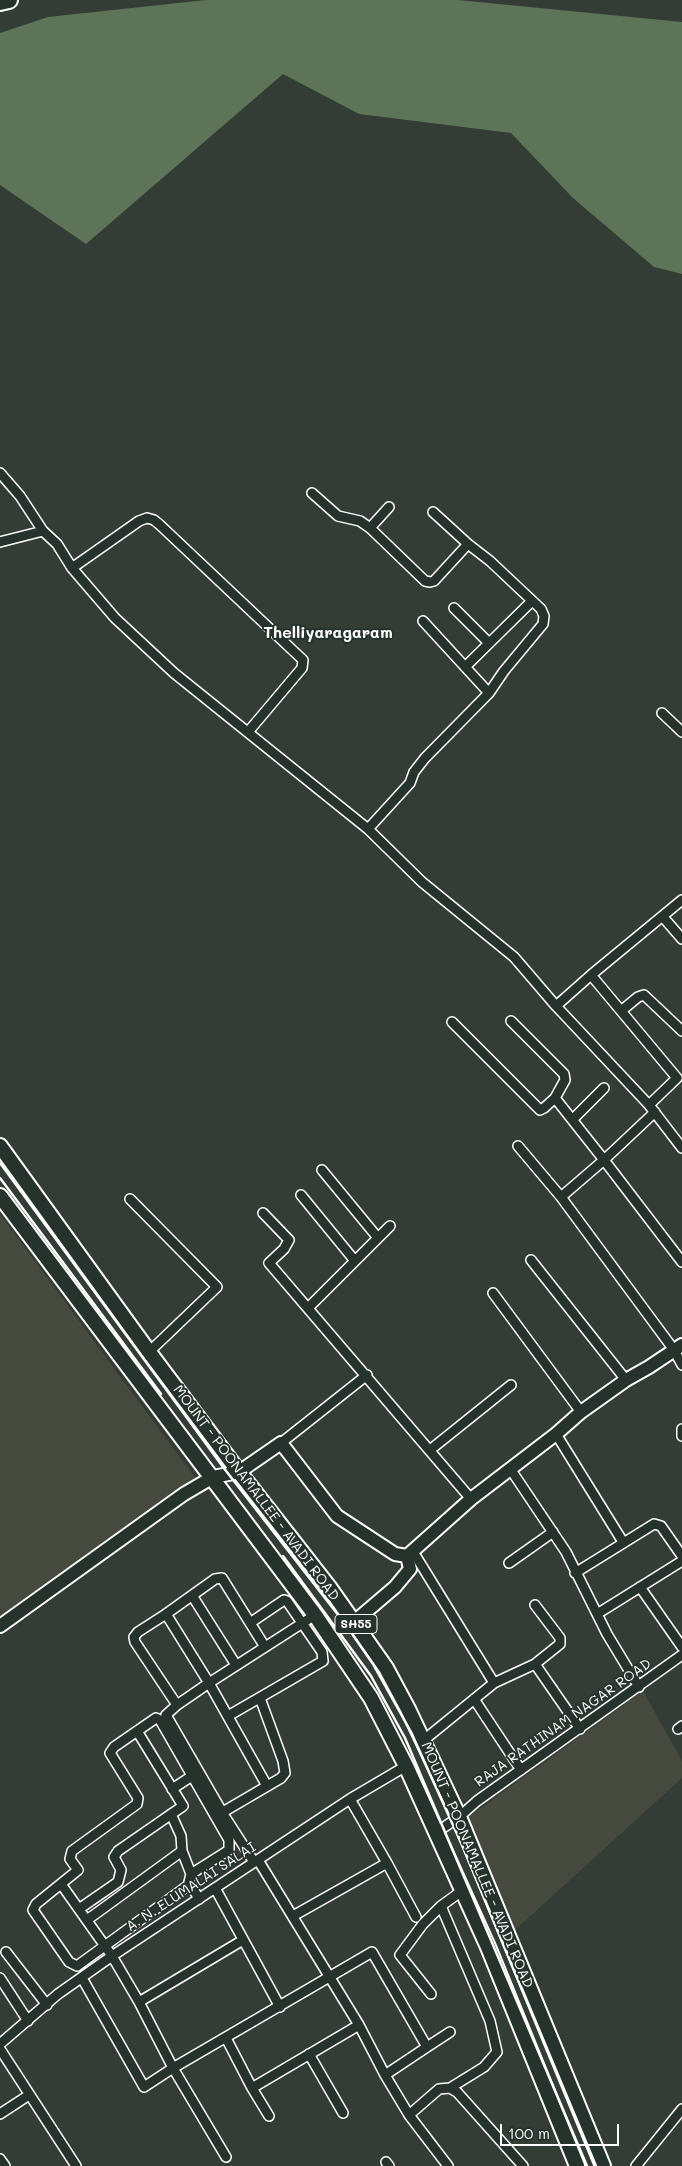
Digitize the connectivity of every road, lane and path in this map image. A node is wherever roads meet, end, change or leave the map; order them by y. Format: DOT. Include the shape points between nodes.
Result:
graph roads {
  1 [pos="9,0"];
  2 [pos="0,2"];
  3 [pos="0,473"];
  4 [pos="312,493"];
  5 [pos="389,507"];
  6 [pos="433,512"];
  7 [pos="370,528"];
  8 [pos="43,531"];
  9 [pos="0,542"];
  10 [pos="468,544"];
  11 [pos="72,568"];
  12 [pos="532,601"];
  13 [pos="454,608"];
  14 [pos="423,621"];
  15 [pos="489,643"];
  16 [pos="465,666"];
  17 [pos="489,693"];
  18 [pos="662,713"];
  19 [pos="248,732"];
  20 [pos="682,732"];
  21 [pos="368,829"];
  22 [pos="682,900"];
  23 [pos="663,917"];
  24 [pos="682,939"];
  25 [pos="591,976"];
  26 [pos="556,1006"];
  27 [pos="621,1011"];
  28 [pos="511,1021"];
  29 [pos="452,1022"];
  30 [pos="682,1031"];
  31 [pos="680,1078"];
  32 [pos="604,1088"];
  33 [pos="555,1098"];
  34 [pos="652,1108"];
  35 [pos="573,1119"];
  36 [pos="0,1146"];
  37 [pos="518,1146"];
  38 [pos="682,1148"];
  39 [pos="604,1160"];
  40 [pos="322,1170"];
  41 [pos="301,1195"];
  42 [pos="0,1196"];
  43 [pos="560,1198"];
  44 [pos="130,1199"];
  45 [pos="263,1213"];
  46 [pos="390,1226"];
  47 [pos="378,1238"];
  48 [pos="531,1260"];
  49 [pos="355,1261"];
  50 [pos="682,1262"];
  51 [pos="493,1293"];
  52 [pos="308,1308"];
  53 [pos="678,1348"];
  54 [pos="149,1352"];
  55 [pos="682,1365"];
  56 [pos="367,1376"];
  57 [pos="626,1380"];
  58 [pos="511,1385"];
  59 [pos="581,1412"];
  60 [pos="682,1429"];
  61 [pos="556,1434"];
  62 [pos="682,1436"];
  63 [pos="281,1443"];
  64 [pos="430,1450"];
  65 [pos="511,1470"];
  66 [pos="239,1472"];
  67 [pos="213,1477"];
  68 [pos="471,1499"];
  69 [pos="553,1532"];
  70 [pos="623,1542"];
  71 [pos="409,1553"];
  72 [pos="682,1556"];
  73 [pos="682,1560"];
  74 [pos="509,1563"];
  75 [pos="575,1572"];
  76 [pos="640,1587"];
  77 [pos="193,1597"];
  78 [pos="535,1605"];
  79 [pos="166,1614"];
  80 [pos="315,1614"];
  81 [pos="597,1614"];
  82 [pos="302,1622"];
  83 [pos="354,1622"];
  84 [pos="250,1623"];
  85 [pos="0,1626"];
  86 [pos="682,1646"];
  87 [pos="265,1647"];
  88 [pos="682,1655"];
  89 [pos="536,1664"];
  90 [pos="236,1665"];
  91 [pos="209,1683"];
  92 [pos="494,1683"];
  93 [pos="639,1687"];
  94 [pos="260,1698"];
  95 [pos="474,1699"];
  96 [pos="176,1705"];
  97 [pos="228,1716"];
  98 [pos="580,1729"];
  99 [pos="137,1731"];
  100 [pos="424,1740"];
  101 [pos="406,1766"];
  102 [pos="521,1770"];
  103 [pos="192,1776"];
  104 [pos="268,1786"];
  105 [pos="172,1789"];
  106 [pos="350,1799"];
  107 [pos="222,1812"];
  108 [pos="171,1814"];
  109 [pos="459,1817"];
  110 [pos="437,1832"];
  111 [pos="182,1851"];
  112 [pos="256,1861"];
  113 [pos="387,1863"];
  114 [pos="190,1879"];
  115 [pos="62,1884"];
  116 [pos="215,1888"];
  117 [pos="463,1890"];
  118 [pos="198,1899"];
  119 [pos="441,1906"];
  120 [pos="79,1909"];
  121 [pos="293,1916"];
  122 [pos="416,1917"];
  123 [pos="87,1920"];
  124 [pos="243,1940"];
  125 [pos="104,1946"];
  126 [pos="6,1952"];
  127 [pos="112,1956"];
  128 [pos="330,1977"];
  129 [pos="0,1978"];
  130 [pos="82,1978"];
  131 [pos="431,1994"];
  132 [pos="140,2002"];
  133 [pos="47,2006"];
  134 [pos="280,2007"];
  135 [pos="28,2021"];
  136 [pos="359,2024"];
  137 [pos="450,2032"];
  138 [pos="226,2038"];
  139 [pos="0,2044"];
  140 [pos="427,2047"];
  141 [pos="0,2050"];
  142 [pos="309,2054"];
  143 [pos="173,2068"];
  144 [pos="385,2075"];
  145 [pos="252,2088"];
  146 [pos="450,2088"];
  147 [pos="29,2095"];
  148 [pos="682,2109"];
  149 [pos="343,2113"];
  150 [pos="0,2114"];
  151 [pos="409,2115"];
  152 [pos="269,2116"];
  153 [pos="226,2157"];
  154 [pos="0,2159"];
  155 [pos="5,2166"];
  156 [pos="76,2166"];
  157 [pos="448,2166"];
  158 [pos="523,2166"];
  159 [pos="577,2166"];
  160 [pos="603,2166"];
  161 [pos="636,2166"];
  1 -- 2 [label="highway"];
  3 -- 8 [label="street"];
  4 -- 7 [label="street" via="338,516 360,521"];
  5 -- 7 [label="street"];
  6 -- 10 [label="street"];
  7 -- 10 [label="street" via="416,574 430,582"];
  8 -- 9 [label="street"];
  8 -- 11 [label="street" via="57,544"];
  10 -- 12 [label="street"];
  11 -- 19 [label="street" via="115,618 174,673"];
  11 -- 19 [label="street" via="139,521 147,518 160,525 303,660 302,668"];
  12 -- 15 [label="street"];
  12 -- 17 [label="street" via="543,613 543,624"];
  13 -- 15 [label="street"];
  14 -- 16 [label="street"];
  15 -- 16 [label="street"];
  16 -- 17 [label="street"];
  17 -- 21 [label="street" via="425,758 414,772 410,784"];
  18 -- 20 [label="street"];
  19 -- 21 [label="street"];
  21 -- 26 [label="street" via="422,882 514,956"];
  22 -- 23 [label="street"];
  23 -- 24 [label="street"];
  23 -- 25 [label="street"];
  25 -- 26 [label="street"];
  25 -- 27 [label="street"];
  26 -- 34 [label="street"];
  27 -- 30 [label="street" via="644,995"];
  27 -- 31 [label="street"];
  28 -- 33 [label="street" via="564,1074"];
  29 -- 33 [label="street" via="538,1108 542,1110"];
  31 -- 34 [label="street"];
  32 -- 35 [label="street"];
  33 -- 35 [label="street"];
  34 -- 38 [label="street"];
  34 -- 39 [label="street"];
  35 -- 39 [label="street"];
  36 -- 54 [label="main road, MOUNT - POONAMALLEE - AVADI ROAD / SH55"];
  37 -- 43 [label="street"];
  39 -- 43 [label="street"];
  39 -- 50 [label="street"];
  40 -- 47 [label="street"];
  41 -- 49 [label="street"];
  42 -- 67 [label="main road, MOUNT - POONAMALLEE - AVADI ROAD / SH55"];
  43 -- 53 [label="street"];
  44 -- 54 [label="street" via="217,1287"];
  45 -- 52 [label="street" via="289,1240 269,1263"];
  46 -- 47 [label="street"];
  47 -- 49 [label="street"];
  48 -- 57 [label="street"];
  49 -- 52 [label="street"];
  51 -- 59 [label="street"];
  52 -- 56 [label="street"];
  53 -- 55 [label="street"];
  53 -- 57 [label="street"];
  54 -- 66 [label="main road, MOUNT - POONAMALLEE - AVADI ROAD / SH55"];
  56 -- 63 [label="street"];
  56 -- 64 [label="street"];
  57 -- 59 [label="street"];
  58 -- 64 [label="street"];
  59 -- 61 [label="street"];
  60 -- 62 [label="street"];
  61 -- 65 [label="street"];
  61 -- 70 [label="street"];
  63 -- 66 [label="street"];
  63 -- 71 [label="street" via="337,1516 395,1554"];
  64 -- 68 [label="street"];
  65 -- 68 [label="street"];
  65 -- 69 [label="street"];
  66 -- 67 [label="street"];
  66 -- 83 [label="main road, MOUNT - POONAMALLEE - AVADI ROAD / SH55"];
  67 -- 80 [label="main road, MOUNT - POONAMALLEE - AVADI ROAD / SH55"];
  67 -- 85 [label="street" via="184,1494"];
  68 -- 71 [label="street"];
  69 -- 74 [label="street"];
  69 -- 75 [label="street"];
  70 -- 72 [label="street" via="657,1524"];
  70 -- 75 [label="street"];
  71 -- 83 [label="street" via="410,1569 395,1587"];
  71 -- 92 [label="street"];
  73 -- 76 [label="street"];
  75 -- 81 [label="street"];
  76 -- 81 [label="street"];
  76 -- 86 [label="street"];
  77 -- 79 [label="street"];
  77 -- 84 [label="street" via="215,1579 222,1578"];
  77 -- 90 [label="street"];
  78 -- 89 [label="street" via="561,1641"];
  79 -- 91 [label="street"];
  79 -- 96 [label="street" via="134,1637"];
  80 -- 82 [label="street"];
  80 -- 101 [label="main road, MOUNT - POONAMALLEE - AVADI ROAD / SH55" via="371,1698"];
  81 -- 93 [label="street"];
  82 -- 84 [label="street" via="284,1600"];
  82 -- 87 [label="street"];
  82 -- 94 [label="street" via="322,1652 323,1661"];
  83 -- 100 [label="main road, MOUNT - POONAMALLEE - AVADI ROAD / SH55" via="386,1668"];
  84 -- 87 [label="street"];
  87 -- 90 [label="street"];
  88 -- 93 [label="street, RAJA RATHINAM NAGAR ROAD"];
  89 -- 92 [label="street"];
  89 -- 98 [label="street"];
  90 -- 91 [label="street"];
  91 -- 96 [label="street"];
  91 -- 97 [label="street"];
  92 -- 95 [label="street"];
  93 -- 98 [label="street, RAJA RATHINAM NAGAR ROAD"];
  94 -- 97 [label="street"];
  94 -- 104 [label="street" via="285,1773"];
  95 -- 100 [label="street"];
  95 -- 102 [label="street"];
  96 -- 107 [label="street" via="166,1715"];
  97 -- 104 [label="street"];
  98 -- 102 [label="street, RAJA RATHINAM NAGAR ROAD"];
  99 -- 103 [label="street" via="158,1718"];
  99 -- 105 [label="street"];
  99 -- 115 [label="street" via="114,1746 110,1753 138,1798 137,1804 72,1851 70,1858 78,1870"];
  100 -- 109 [label="main road, MOUNT - POONAMALLEE - AVADI ROAD / SH55"];
  101 -- 106 [label="street, A. N. ELUMALAI SALAI"];
  101 -- 110 [label="main road, MOUNT - POONAMALLEE - AVADI ROAD / SH55"];
  102 -- 109 [label="street, RAJA RATHINAM NAGAR ROAD"];
  103 -- 105 [label="street"];
  103 -- 114 [label="street" via="230,1843 229,1850"];
  104 -- 107 [label="street"];
  105 -- 108 [label="street" via="183,1806"];
  106 -- 112 [label="street, A. N. ELUMALAI SALAI"];
  106 -- 113 [label="street"];
  107 -- 112 [label="street"];
  108 -- 111 [label="street" via="181,1836"];
  108 -- 120 [label="street" via="115,1854 121,1874 118,1882"];
  109 -- 110 [label="street, RAJA RATHINAM NAGAR ROAD"];
  109 -- 160 [label="main road, MOUNT - POONAMALLEE - AVADI ROAD / SH55"];
  110 -- 117 [label="main road, MOUNT - POONAMALLEE - AVADI ROAD / SH55"];
  111 -- 114 [label="street"];
  111 -- 123 [label="street"];
  112 -- 116 [label="street, A. N. ELUMALAI SALAI"];
  112 -- 121 [label="street"];
  113 -- 121 [label="street"];
  113 -- 122 [label="street"];
  114 -- 118 [label="street"];
  114 -- 125 [label="street"];
  115 -- 120 [label="street"];
  115 -- 125 [label="street" via="33,1907 34,1914 72,1965 82,1964"];
  116 -- 118 [label="street, A. N. ELUMALAI SALAI"];
  116 -- 124 [label="street"];
  117 -- 119 [label="street"];
  117 -- 159 [label="main road, MOUNT - POONAMALLEE - AVADI ROAD / SH55"];
  118 -- 127 [label="street, A. N. ELUMALAI SALAI"];
  119 -- 131 [label="street" via="400,1955"];
  119 -- 146 [label="street" via="490,2021 497,2052 484,2067"];
  120 -- 123 [label="street"];
  121 -- 128 [label="street"];
  123 -- 125 [label="street"];
  124 -- 132 [label="street"];
  124 -- 134 [label="street"];
  125 -- 127 [label="street"];
  126 -- 133 [label="street"];
  127 -- 130 [label="street, A. N. ELUMALAI SALAI"];
  127 -- 132 [label="street"];
  128 -- 134 [label="street"];
  128 -- 136 [label="street"];
  128 -- 140 [label="street" via="372,1952"];
  129 -- 135 [label="street"];
  130 -- 133 [label="street, A. N. ELUMALAI SALAI"];
  130 -- 143 [label="street" via="144,2087"];
  132 -- 143 [label="street"];
  133 -- 135 [label="street, A. N. ELUMALAI SALAI"];
  134 -- 138 [label="street"];
  135 -- 139 [label="street, A. N. ELUMALAI SALAI"];
  136 -- 142 [label="street"];
  136 -- 144 [label="street"];
  137 -- 140 [label="street"];
  138 -- 143 [label="street"];
  138 -- 145 [label="street"];
  140 -- 144 [label="street"];
  141 -- 147 [label="street"];
  142 -- 145 [label="street"];
  142 -- 149 [label="street"];
  143 -- 153 [label="street"];
  144 -- 151 [label="street"];
  145 -- 152 [label="street"];
  146 -- 151 [label="street" via="439,2088"];
  146 -- 158 [label="street"];
  147 -- 150 [label="street"];
  147 -- 156 [label="street"];
  148 -- 161 [label="street"];
  151 -- 157 [label="street"];
  154 -- 155 [label="street"];
}
